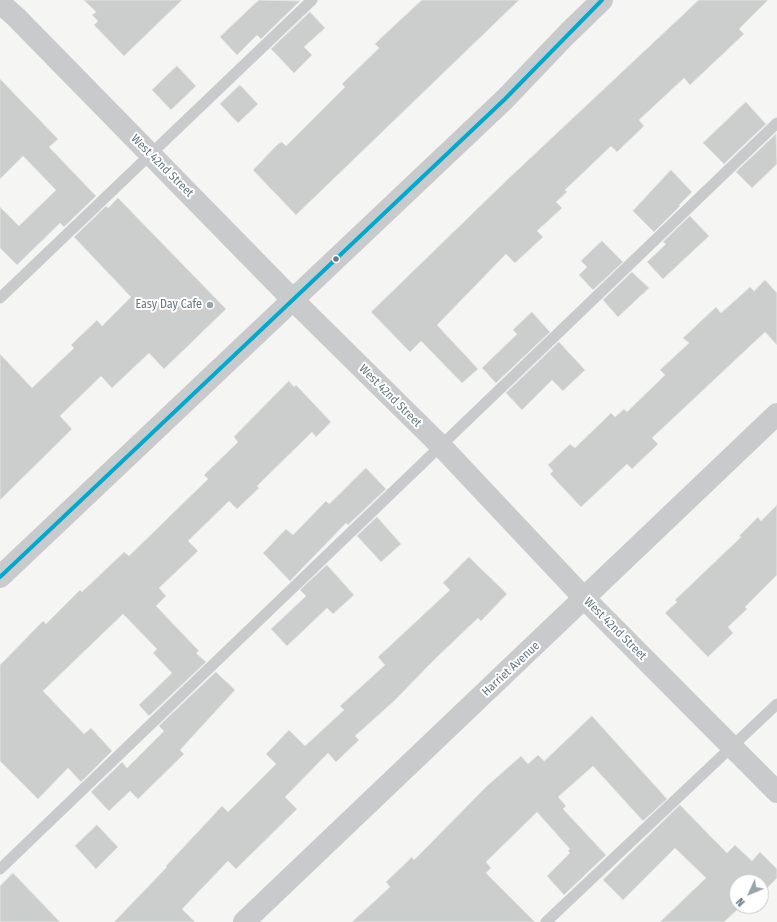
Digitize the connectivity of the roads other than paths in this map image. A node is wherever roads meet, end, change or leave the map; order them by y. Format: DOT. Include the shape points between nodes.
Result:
graph roads {
  1 [pos="312,0"];
  2 [pos="602,0"];
  3 [pos="0,3"];
  4 [pos="777,123"];
  5 [pos="151,155"];
  6 [pos="0,298"];
  7 [pos="293,300"];
  8 [pos="777,414"];
  9 [pos="441,446"];
  10 [pos="0,578"];
  11 [pos="585,599"];
  12 [pos="777,704"];
  13 [pos="732,747"];
  14 [pos="777,792"];
  15 [pos="0,869"];
  16 [pos="244,922"];
  17 [pos="546,922"];
  1 -- 5 [label="lane"];
  2 -- 7 [label="street" via="505,99"];
  3 -- 5 [label="street, West 42nd Street"];
  4 -- 9 [label="lane"];
  5 -- 6 [label="lane"];
  5 -- 7 [label="street, West 42nd Street"];
  7 -- 9 [label="street, West 42nd Street"];
  7 -- 10 [label="street"];
  8 -- 11 [label="street, Harriet Avenue"];
  9 -- 11 [label="street, West 42nd Street"];
  9 -- 15 [label="lane"];
  11 -- 13 [label="street, West 42nd Street"];
  11 -- 16 [label="street, Harriet Avenue"];
  12 -- 13 [label="lane"];
  13 -- 14 [label="street, West 42nd Street"];
  13 -- 17 [label="lane"];
}
